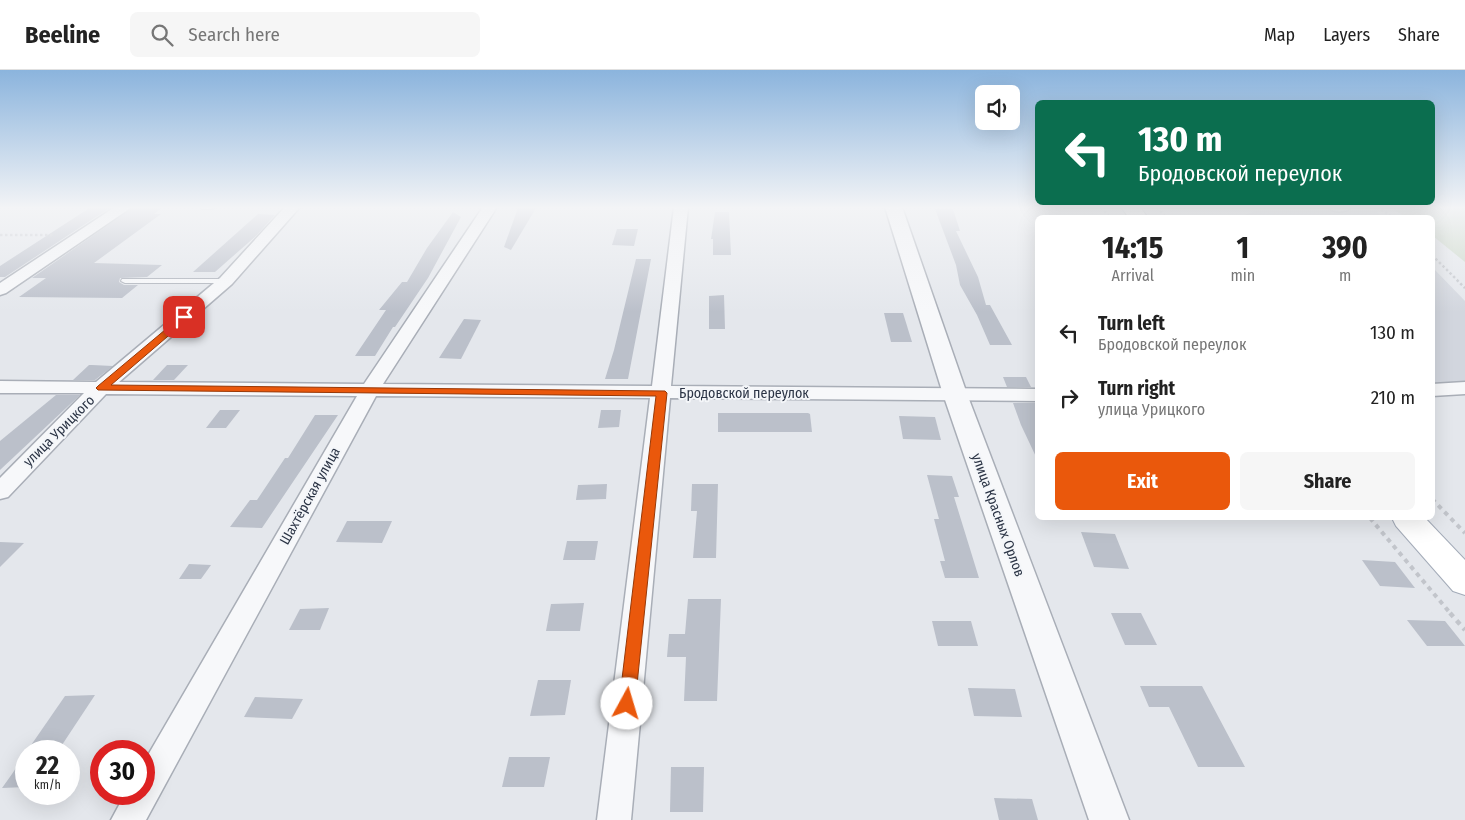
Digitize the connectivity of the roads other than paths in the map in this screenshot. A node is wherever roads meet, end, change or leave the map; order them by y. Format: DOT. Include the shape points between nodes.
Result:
graph roads {
  1 [pos="71,242"];
  2 [pos="262,242"];
  3 [pos="467,242"];
  4 [pos="677,242"];
  5 [pos="904,242"];
  6 [pos="125,281"];
  7 [pos="226,282"];
  8 [pos="0,290"];
  9 [pos="0,387"];
  10 [pos="101,388"];
  11 [pos="1465,388"];
  12 [pos="1435,390"];
  13 [pos="369,391"];
  14 [pos="662,393"];
  15 [pos="954,394"];
  16 [pos="1035,395"];
  17 [pos="0,491"];
  18 [pos="1409,520"];
  19 [pos="1465,582"];
  20 [pos="155,772"];
  21 [pos="136,805"];
  22 [pos="128,820"];
  23 [pos="614,820"];
  24 [pos="1109,820"];
  1 -- 8 [label="street"];
  2 -- 7 [label="street, улица Урицкого"];
  3 -- 13 [label="street, Шахтёрская улица"];
  4 -- 14 [label="street"];
  5 -- 15 [label="street, улица Красных Орлов"];
  6 -- 7 [label="lane"];
  7 -- 10 [label="street, улица Урицкого"];
  9 -- 10 [label="street, Бродовской переулок"];
  10 -- 13 [label="street, Бродовской переулок"];
  10 -- 17 [label="street, улица Урицкого"];
  11 -- 12 [label="street"];
  13 -- 14 [label="street, Бродовской переулок"];
  13 -- 20 [label="street, Шахтёрская улица"];
  14 -- 15 [label="street, Бродовской переулок"];
  14 -- 23 [label="street"];
  15 -- 16 [label="street, Бродовской переулок"];
  15 -- 24 [label="street, улица Красных Орлов"];
  18 -- 19 [label="main road"];
  21 -- 22 [label="street, Шахтёрская улица"];
}
